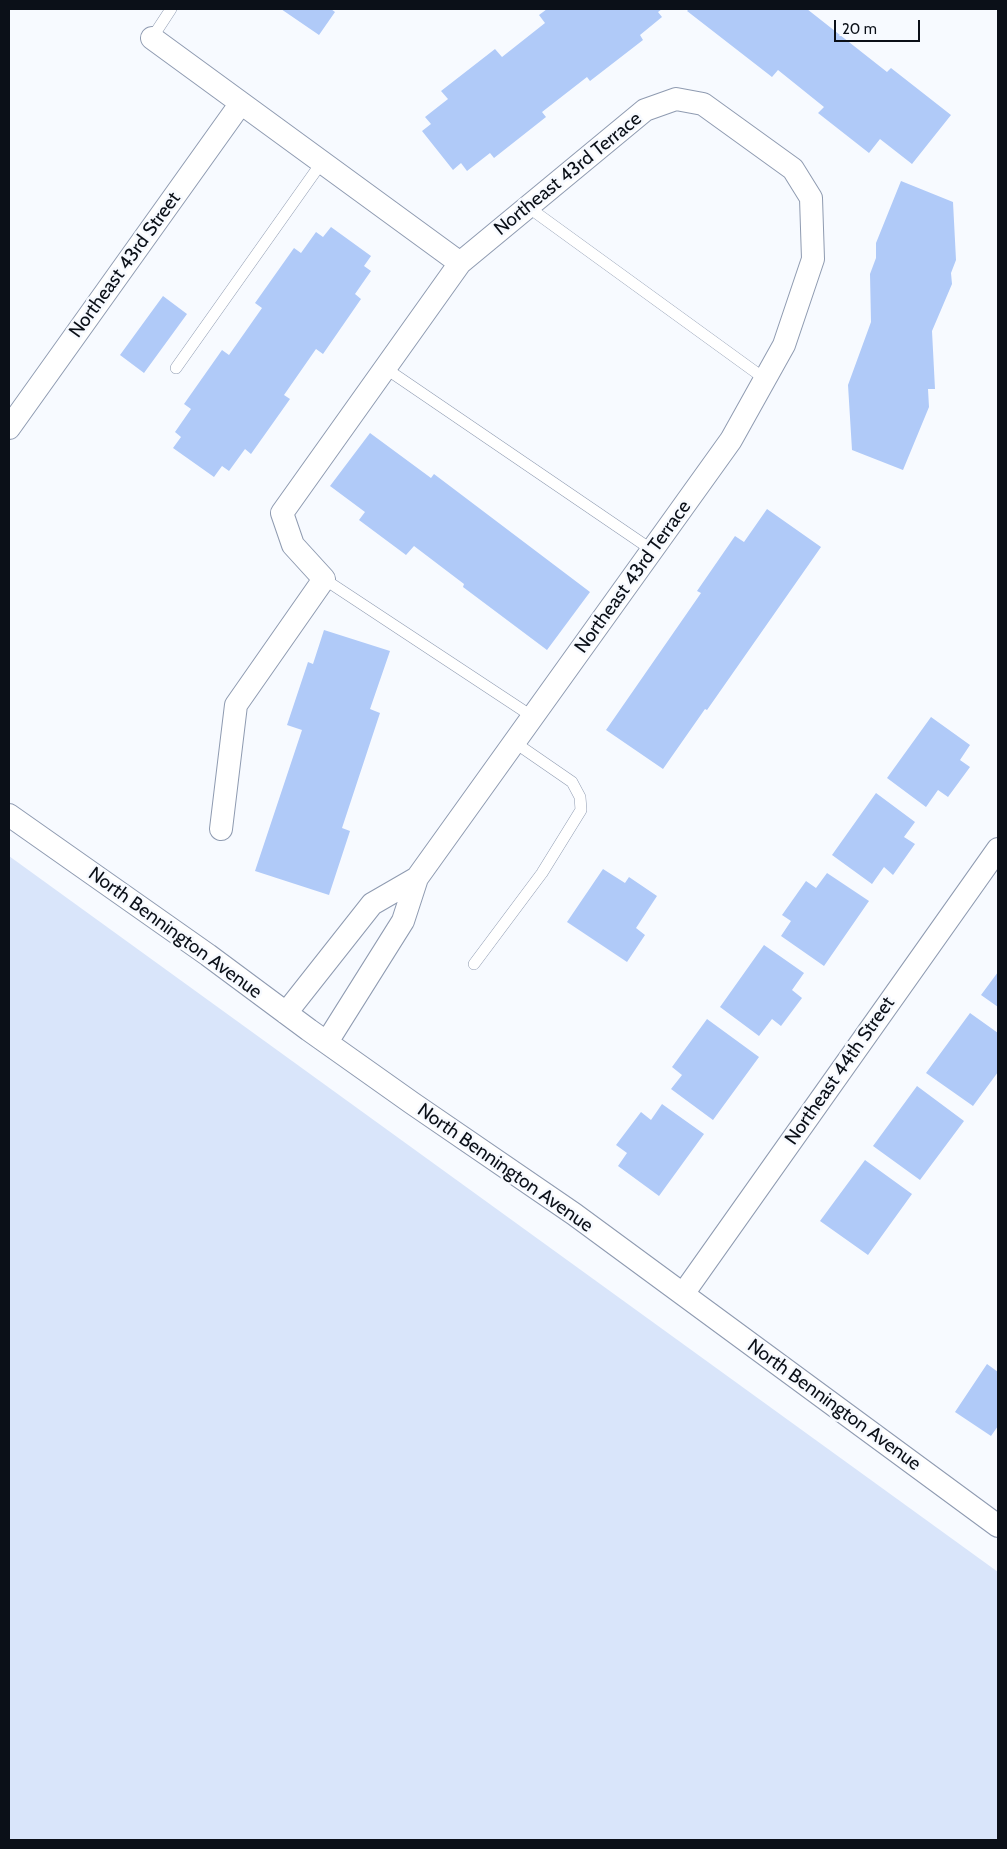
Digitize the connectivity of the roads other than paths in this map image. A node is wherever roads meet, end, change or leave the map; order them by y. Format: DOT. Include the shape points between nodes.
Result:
graph roads {
  1 [pos="171,9"];
  2 [pos="152,38"];
  3 [pos="241,103"];
  4 [pos="322,162"];
  5 [pos="528,206"];
  6 [pos="460,263"];
  7 [pos="176,368"];
  8 [pos="385,368"];
  9 [pos="765,379"];
  10 [pos="9,428"];
  11 [pos="652,550"];
  12 [pos="324,579"];
  13 [pos="533,716"];
  14 [pos="514,742"];
  15 [pos="9,814"];
  16 [pos="221,829"];
  17 [pos="998,850"];
  18 [pos="417,878"];
  19 [pos="474,964"];
  20 [pos="286,1013"];
  21 [pos="327,1042"];
  22 [pos="683,1294"];
  23 [pos="998,1526"];
  1 -- 2 [label="lane"];
  2 -- 3 [label="street"];
  3 -- 4 [label="street"];
  3 -- 10 [label="street, Northeast 43rd Street"];
  4 -- 6 [label="street"];
  4 -- 7 [label="lane"];
  5 -- 6 [label="street, Northeast 43rd Terrace"];
  5 -- 9 [label="lane"];
  5 -- 9 [label="street, Northeast 43rd Terrace" via="646,110 676,99 703,104 793,168 811,198 813,259 784,345"];
  6 -- 8 [label="street, Northeast 43rd Terrace"];
  8 -- 11 [label="lane"];
  8 -- 12 [label="street, Northeast 43rd Terrace" via="282,513 292,545"];
  9 -- 11 [label="street, Northeast 43rd Terrace" via="731,440"];
  11 -- 13 [label="street, Northeast 43rd Terrace"];
  12 -- 13 [label="lane"];
  12 -- 16 [label="street" via="236,705"];
  13 -- 14 [label="street, Northeast 43rd Terrace"];
  14 -- 18 [label="street, Northeast 43rd Terrace"];
  14 -- 19 [label="lane" via="572,782 580,797 581,810 542,873"];
  15 -- 20 [label="street, North Bennington Avenue"];
  17 -- 22 [label="street, Northeast 44th Street"];
  18 -- 20 [label="street, Northeast 43rd Terrace" via="372,904"];
  18 -- 21 [label="street, Northeast 43rd Terrace" via="404,920"];
  20 -- 21 [label="street, North Bennington Avenue"];
  21 -- 22 [label="street, North Bennington Avenue"];
  22 -- 23 [label="street, North Bennington Avenue"];
}
